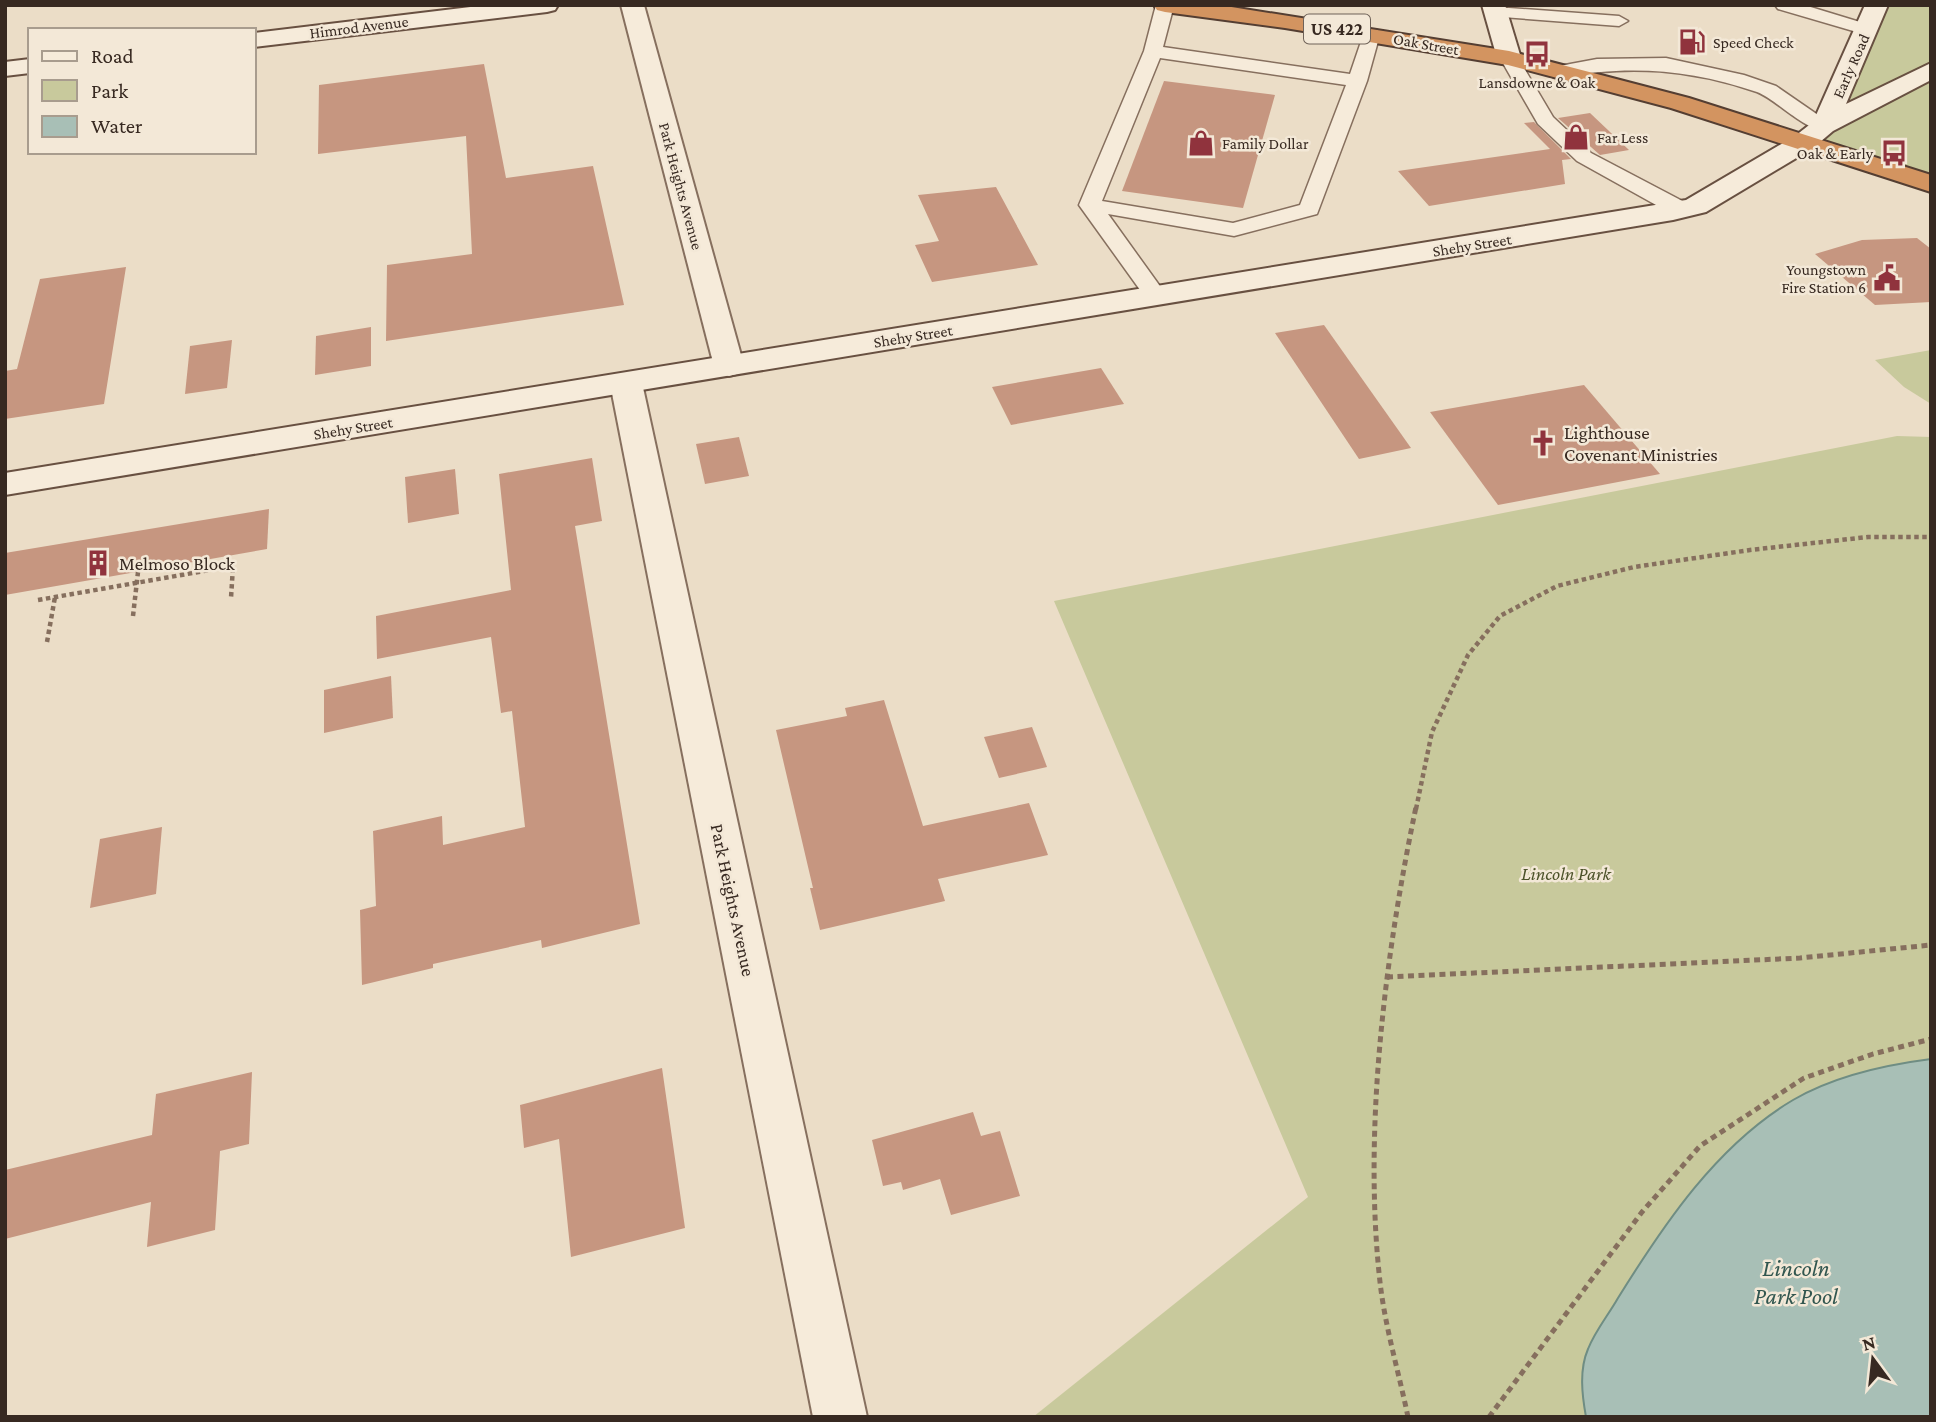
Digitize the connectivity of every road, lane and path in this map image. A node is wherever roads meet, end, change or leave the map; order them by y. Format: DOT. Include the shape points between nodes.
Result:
graph roads {
  1 [pos="547,5"];
  2 [pos="632,5"];
  3 [pos="1165,5"];
  4 [pos="1784,5"];
  5 [pos="1877,5"];
  6 [pos="1494,9"];
  7 [pos="1617,13"];
  8 [pos="1867,30"];
  9 [pos="1371,34"];
  10 [pos="256,40"];
  11 [pos="1153,51"];
  12 [pos="1509,58"];
  13 [pos="1628,65"];
  14 [pos="28,66"];
  15 [pos="5,69"];
  16 [pos="1931,70"];
  17 [pos="1560,71"];
  18 [pos="1357,81"];
  19 [pos="1814,134"];
  20 [pos="1931,184"];
  21 [pos="1090,205"];
  22 [pos="1682,210"];
  23 [pos="1157,296"];
  24 [pos="729,366"];
  25 [pos="625,383"];
  26 [pos="5,485"];
  27 [pos="1931,537"];
  28 [pos="138,572"];
  29 [pos="137,583"];
  30 [pos="55,597"];
  31 [pos="231,598"];
  32 [pos="38,600"];
  33 [pos="133,616"];
  34 [pos="47,642"];
  35 [pos="1931,945"];
  36 [pos="1387,977"];
  37 [pos="1931,1039"];
  38 [pos="840,1417"];
  39 [pos="1408,1417"];
  40 [pos="1489,1417"];
  1 -- 10 [label="street, Himrod Avenue"];
  2 -- 24 [label="street, Park Heights Avenue"];
  3 -- 9 [label="highway, Oak Street / US 422"];
  3 -- 11 [label="lane"];
  4 -- 8 [label="lane"];
  5 -- 8 [label="street, Early Road"];
  6 -- 7 [label="lane"];
  6 -- 12 [label="street"];
  7 -- 13 [label="lane"];
  8 -- 19 [label="street, Early Road"];
  9 -- 12 [label="highway, Oak Street / US 422"];
  9 -- 18 [label="lane"];
  11 -- 18 [label="lane"];
  11 -- 21 [label="lane"];
  12 -- 17 [label="highway, Oak Street / US 422"];
  12 -- 22 [label="lane" via="1545,120 1584,157"];
  13 -- 17 [label="lane, Oak Street"];
  13 -- 19 [label="lane, Oak Street" via="1666,64 1769,90"];
  14 -- 15 [label="street"];
  16 -- 19 [label="street"];
  17 -- 19 [label="highway, Oak Street / US 422"];
  18 -- 21 [label="lane" via="1309,208 1234,230"];
  19 -- 20 [label="highway, US 422"];
  19 -- 22 [label="street, Shehy Street" via="1696,206"];
  21 -- 23 [label="lane"];
  22 -- 23 [label="street, Shehy Street"];
  23 -- 24 [label="street, Shehy Street"];
  24 -- 25 [label="street, Shehy Street"];
  25 -- 26 [label="street, Shehy Street"];
  25 -- 38 [label="street, Park Heights Avenue"];
  27 -- 36 [label="path" via="1868,537 1634,567 1557,586 1500,616 1468,655 1432,732"];
  28 -- 29 [label="path"];
  29 -- 30 [label="path"];
  29 -- 31 [label="path" via="233,566"];
  29 -- 33 [label="path"];
  30 -- 32 [label="path"];
  30 -- 34 [label="path"];
  35 -- 36 [label="path" via="1800,958"];
  36 -- 39 [label="path" via="1373,1153 1380,1283"];
  37 -- 40 [label="path" via="1804,1078 1700,1146 1642,1212"];
}
